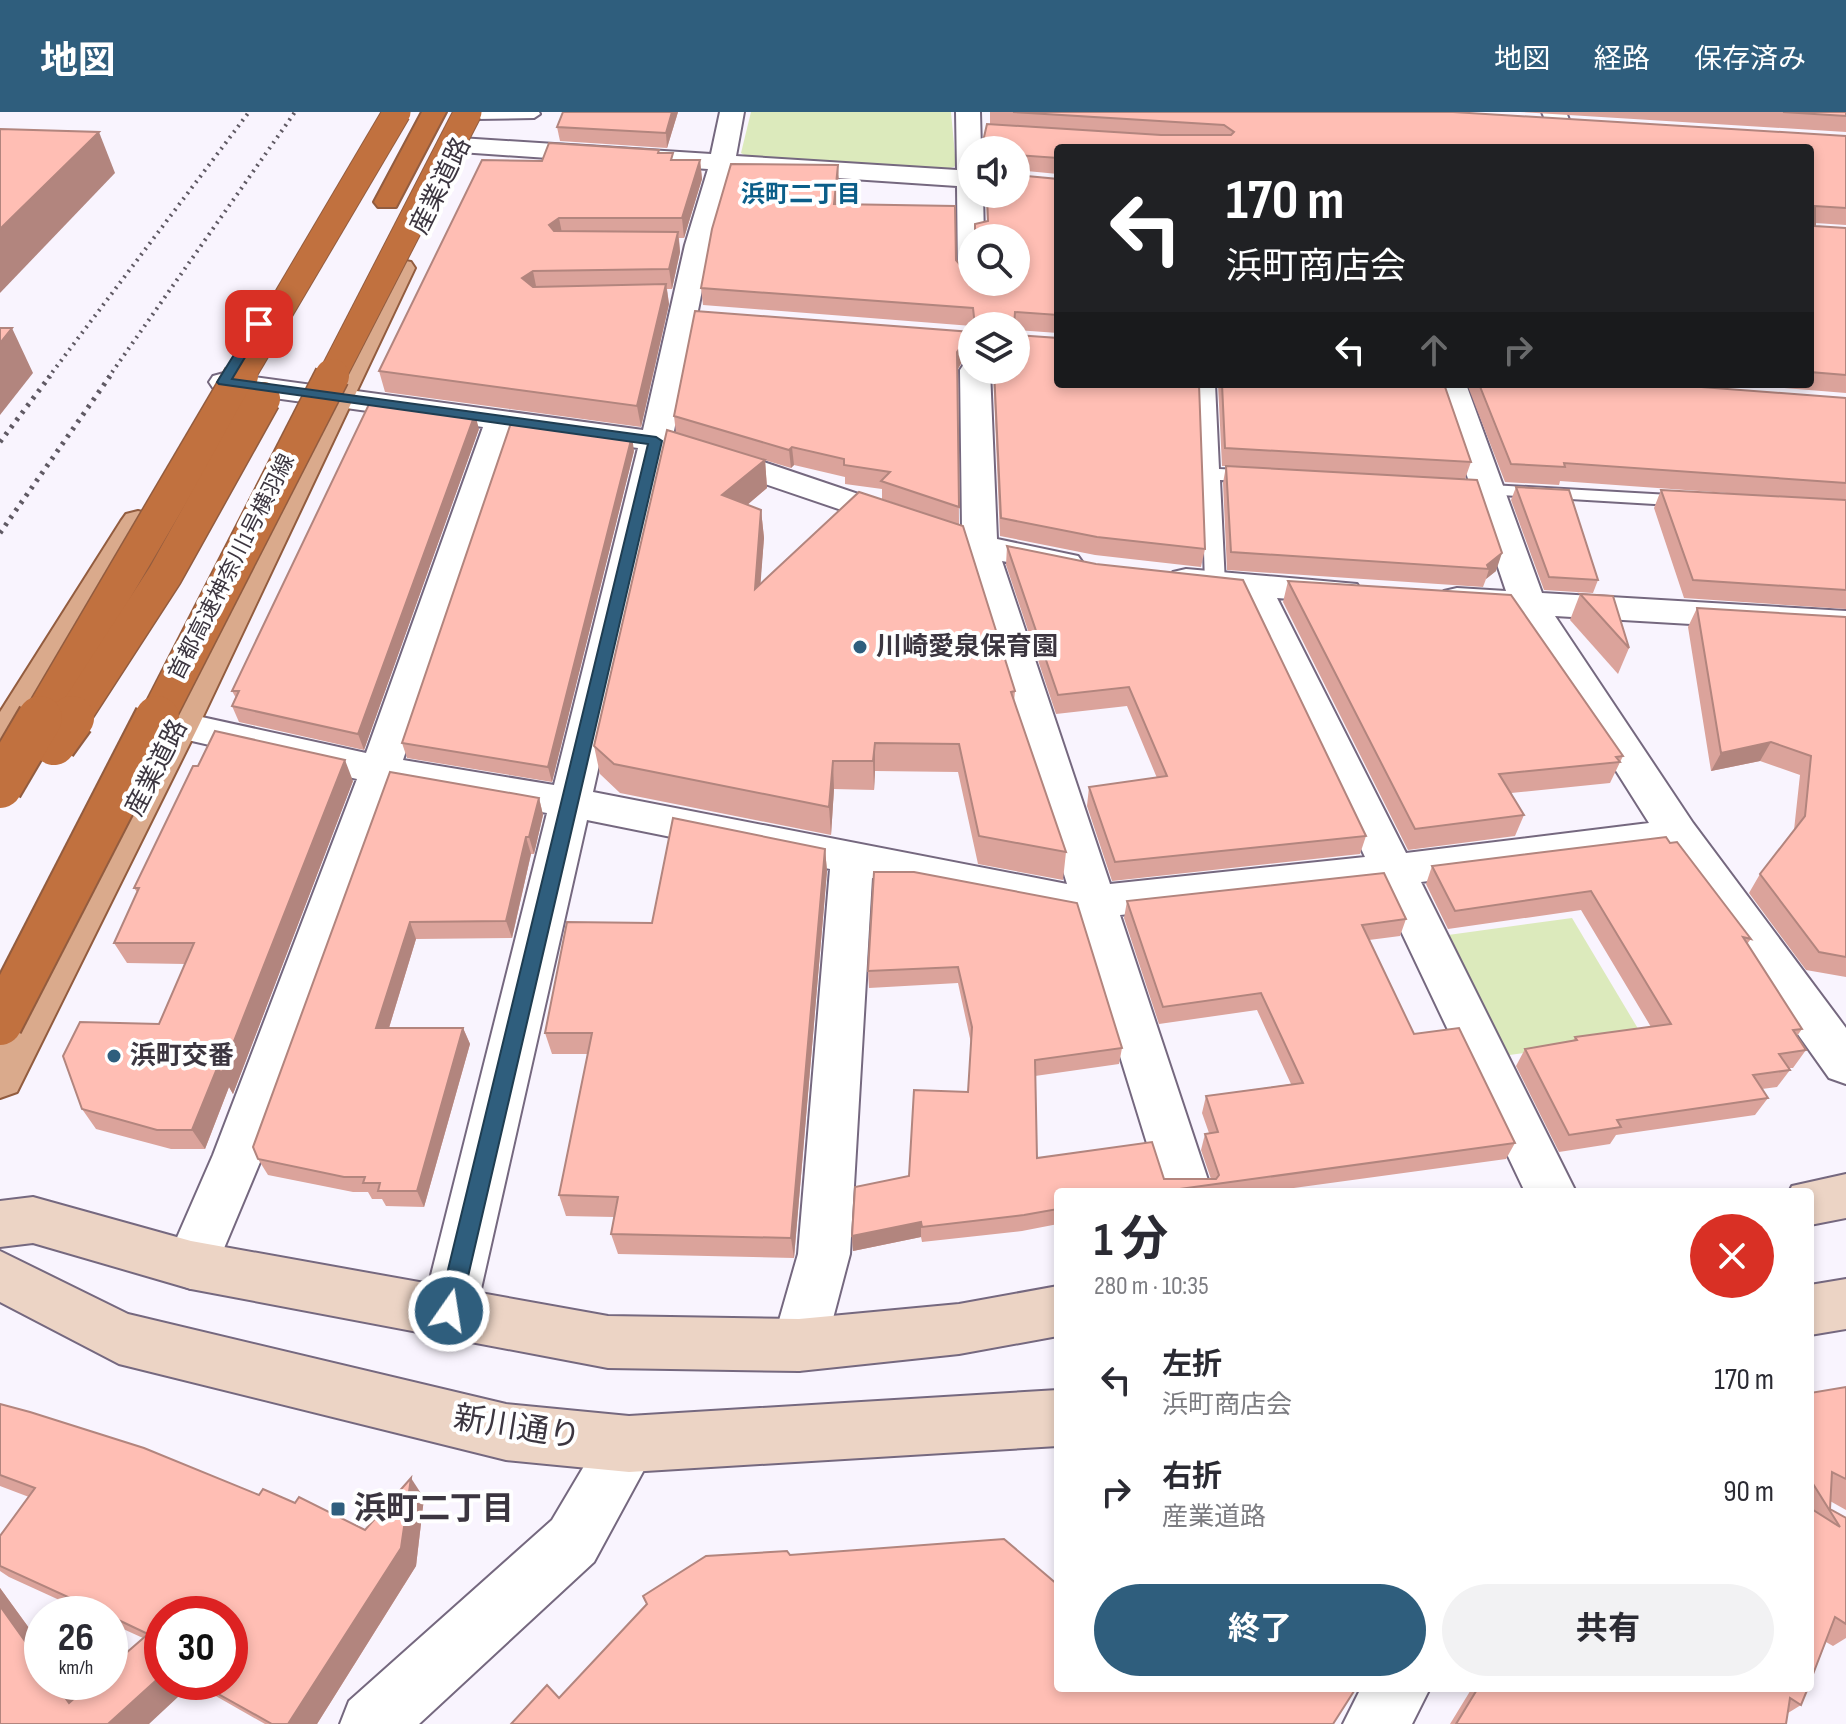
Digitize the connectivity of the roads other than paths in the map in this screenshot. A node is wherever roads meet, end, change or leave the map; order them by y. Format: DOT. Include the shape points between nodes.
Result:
graph roads {
  1 [pos="389,112"];
  2 [pos="397,112"];
  3 [pos="403,112"];
  4 [pos="434,112"];
  5 [pos="732,112"];
  6 [pos="534,114"];
  7 [pos="1556,118"];
  8 [pos="471,121"];
  9 [pos="1528,123"];
  10 [pos="1588,126"];
  11 [pos="1566,144"];
  12 [pos="722,162"];
  13 [pos="958,177"];
  14 [pos="380,202"];
  15 [pos="680,303"];
  16 [pos="713,317"];
  17 [pos="224,382"];
  18 [pos="975,384"];
  19 [pos="1207,388"];
  20 [pos="1452,388"];
  21 [pos="339,396"];
  22 [pos="501,421"];
  23 [pos="656,441"];
  24 [pos="1211,474"];
  25 [pos="1272,477"];
  26 [pos="1471,489"];
  27 [pos="1705,502"];
  28 [pos="980,546"];
  29 [pos="1095,569"];
  30 [pos="1155,577"];
  31 [pos="1234,586"];
  32 [pos="1378,594"];
  33 [pos="1425,597"];
  34 [pos="1528,603"];
  35 [pos="1846,622"];
  36 [pos="179,725"];
  37 [pos="0,744"];
  38 [pos="380,770"];
  39 [pos="0,786"];
  40 [pos="569,802"];
  41 [pos="0,815"];
  42 [pos="1678,834"];
  43 [pos="852,860"];
  44 [pos="1392,870"];
  45 [pos="1092,902"];
  46 [pos="25,972"];
  47 [pos="0,1023"];
  48 [pos="1846,1064"];
  49 [pos="0,1078"];
  50 [pos="1186,1188"];
  51 [pos="1549,1188"];
  52 [pos="1846,1196"];
  53 [pos="1814,1201"];
  54 [pos="0,1224"];
  55 [pos="191,1265"];
  56 [pos="0,1275"];
  57 [pos="1846,1304"];
  58 [pos="1814,1309"];
  59 [pos="449,1311"];
  60 [pos="1054,1312"];
  61 [pos="799,1345"];
  62 [pos="1054,1418"];
  63 [pos="629,1444"];
  64 [pos="1395,1692"];
  65 [pos="372,1724"];
  66 [pos="1375,1724"];
  1 -- 17 [label="main road"];
  2 -- 39 [label="highway, bridge"];
  3 -- 14 [label="highway"];
  4 -- 14 [label="highway"];
  5 -- 12 [label="street"];
  6 -- 8 [label="lane"];
  7 -- 9 [label="street"];
  7 -- 10 [label="street"];
  7 -- 11 [label="street"];
  8 -- 12 [label="street" via="540,148"];
  8 -- 21 [label="main road, 産業道路"];
  8 -- 46 [label="highway, 首都高速神奈川1号横羽線, bridge"];
  12 -- 13 [label="street"];
  12 -- 15 [label="street" via="690,245"];
  14 -- 41 [label="highway, bridge" via="102,680"];
  14 -- 46 [label="highway, bridge" via="80,804"];
  15 -- 16 [label="street"];
  15 -- 23 [label="street"];
  17 -- 21 [label="street"];
  17 -- 37 [label="main road"];
  18 -- 28 [label="street"];
  19 -- 24 [label="lane"];
  20 -- 26 [label="street"];
  21 -- 22 [label="street"];
  21 -- 36 [label="main road, 産業道路"];
  22 -- 23 [label="street"];
  22 -- 38 [label="street"];
  23 -- 28 [label="street"];
  23 -- 40 [label="street"];
  24 -- 25 [label="lane"];
  24 -- 31 [label="lane"];
  26 -- 27 [label="lane"];
  26 -- 34 [label="street"];
  28 -- 29 [label="street"];
  28 -- 45 [label="street"];
  30 -- 31 [label="street"];
  31 -- 32 [label="street"];
  31 -- 44 [label="street"];
  33 -- 34 [label="street"];
  34 -- 35 [label="street"];
  34 -- 42 [label="street"];
  36 -- 38 [label="street"];
  36 -- 49 [label="main road, 産業道路"];
  38 -- 40 [label="street"];
  38 -- 55 [label="street" via="238,1155"];
  40 -- 43 [label="street"];
  40 -- 59 [label="street"];
  42 -- 44 [label="street"];
  42 -- 48 [label="street"];
  43 -- 45 [label="street"];
  43 -- 61 [label="street" via="824,1254"];
  44 -- 45 [label="street"];
  44 -- 51 [label="street"];
  45 -- 50 [label="street"];
  46 -- 47 [label="highway, 首都高速神奈川1号横羽線, bridge"];
  52 -- 53 [label="main road"];
  54 -- 55 [label="main road" via="33,1220"];
  55 -- 59 [label="main road"];
  56 -- 63 [label="main road, 新川通り" via="119,1338 506,1432"];
  57 -- 58 [label="main road"];
  59 -- 61 [label="main road" via="608,1342"];
  60 -- 61 [label="main road" via="959,1329"];
  62 -- 63 [label="main road, 新川通り"];
  63 -- 65 [label="street" via="573,1541"];
  64 -- 66 [label="street"];
}
